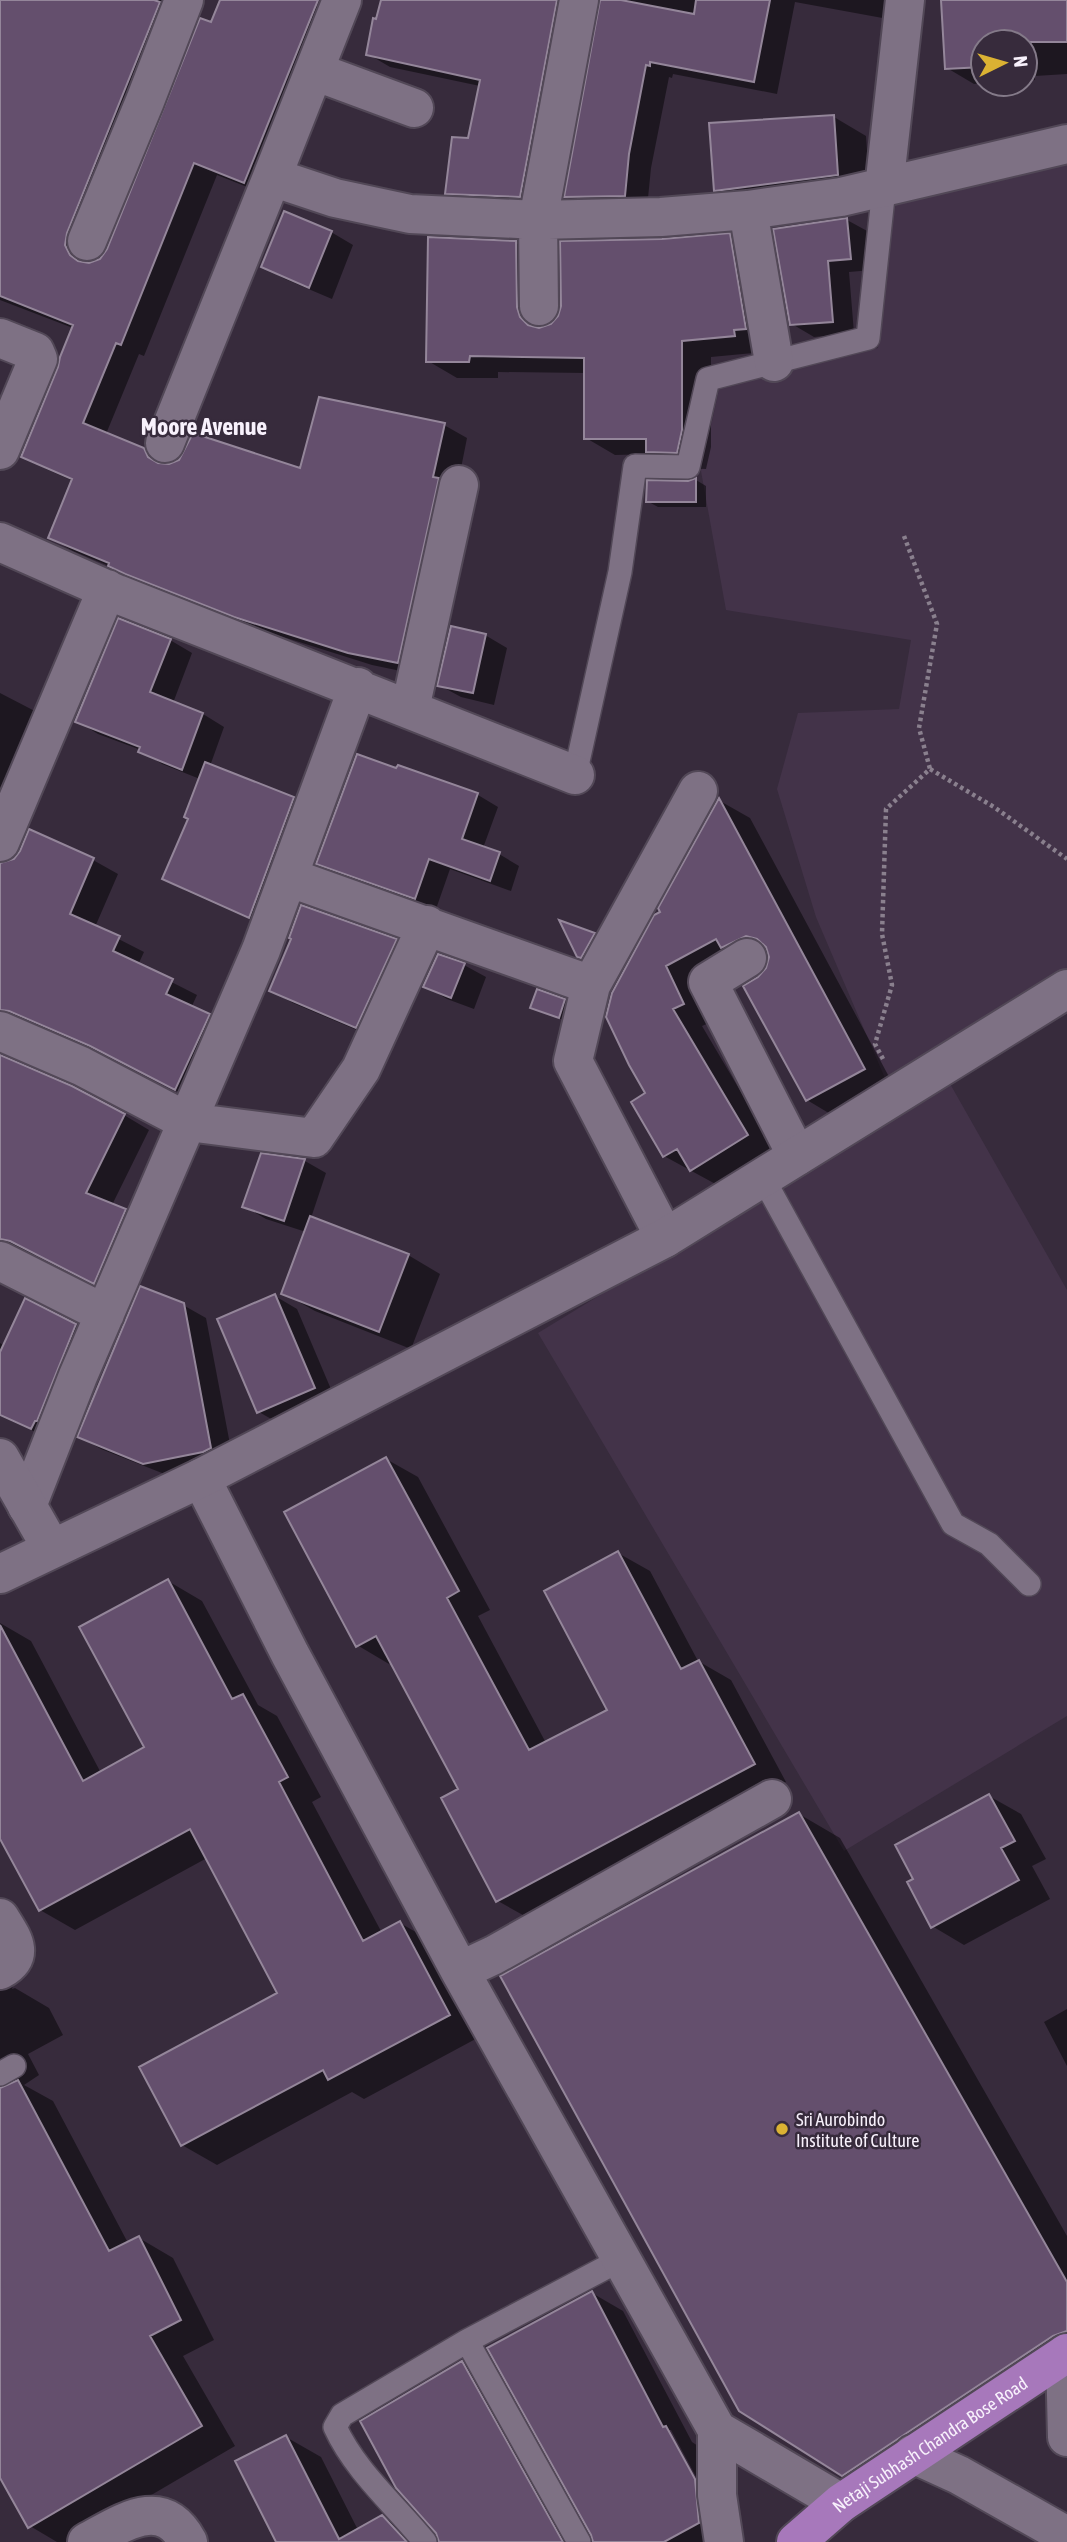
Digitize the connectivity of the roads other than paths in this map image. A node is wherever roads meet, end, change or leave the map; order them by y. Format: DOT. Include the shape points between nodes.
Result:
graph roads {
  1 [pos="184,0"];
  2 [pos="342,0"];
  3 [pos="579,0"];
  4 [pos="905,0"];
  5 [pos="314,71"];
  6 [pos="414,108"];
  7 [pos="1067,144"];
  8 [pos="272,177"];
  9 [pos="884,188"];
  10 [pos="748,210"];
  11 [pos="538,220"];
  12 [pos="87,240"];
  13 [pos="539,306"];
  14 [pos="0,338"];
  15 [pos="774,362"];
  16 [pos="165,443"];
  17 [pos="0,450"];
  18 [pos="459,485"];
  19 [pos="0,542"];
  20 [pos="107,589"];
  21 [pos="358,687"];
  22 [pos="410,709"];
  23 [pos="575,775"];
  24 [pos="698,791"];
  25 [pos="0,842"];
  26 [pos="288,877"];
  27 [pos="427,925"];
  28 [pos="747,958"];
  29 [pos="591,985"];
  30 [pos="1067,989"];
  31 [pos="0,1031"];
  32 [pos="188,1122"];
  33 [pos="797,1156"];
  34 [pos="763,1178"];
  35 [pos="664,1238"];
  36 [pos="0,1261"];
  37 [pos="105,1314"];
  38 [pos="0,1458"];
  39 [pos="201,1478"];
  40 [pos="27,1506"];
  41 [pos="52,1549"];
  42 [pos="0,1574"];
  43 [pos="1029,1584"];
  44 [pos="772,1799"];
  45 [pos="0,1918"];
  46 [pos="0,1970"];
  47 [pos="460,1970"];
  48 [pos="622,2259"];
  49 [pos="467,2340"];
  50 [pos="1066,2354"];
  51 [pos="717,2431"];
  52 [pos="1067,2437"];
  53 [pos="913,2454"];
  54 [pos="841,2503"];
  55 [pos="1067,2536"];
  56 [pos="87,2542"];
  57 [pos="188,2542"];
  58 [pos="425,2542"];
  59 [pos="579,2542"];
  60 [pos="724,2542"];
  61 [pos="796,2542"];
  1 -- 12 [label="street"];
  2 -- 5 [label="street"];
  3 -- 11 [label="street"];
  4 -- 9 [label="street"];
  5 -- 6 [label="street"];
  5 -- 8 [label="street"];
  7 -- 9 [label="street"];
  8 -- 11 [label="street" via="335,198 410,214"];
  8 -- 16 [label="street"];
  9 -- 10 [label="street"];
  9 -- 15 [label="lane" via="868,338"];
  10 -- 11 [label="street"];
  10 -- 15 [label="street"];
  11 -- 13 [label="street"];
  14 -- 17 [label="street" via="35,352 38,359"];
  15 -- 23 [label="lane" via="708,379 688,467 635,467 620,572"];
  18 -- 22 [label="street"];
  19 -- 20 [label="street"];
  20 -- 21 [label="street"];
  20 -- 25 [label="street"];
  21 -- 22 [label="street"];
  21 -- 26 [label="street"];
  22 -- 23 [label="street"];
  24 -- 29 [label="street"];
  26 -- 27 [label="street"];
  26 -- 32 [label="street"];
  27 -- 29 [label="street"];
  27 -- 32 [label="street" via="361,1069 314,1138"];
  28 -- 33 [label="street" via="708,982"];
  29 -- 35 [label="street" via="573,1062"];
  30 -- 33 [label="street"];
  31 -- 32 [label="street" via="81,1066"];
  32 -- 37 [label="street"];
  33 -- 34 [label="street"];
  34 -- 35 [label="street"];
  34 -- 43 [label="lane" via="953,1524 989,1544"];
  35 -- 39 [label="street"];
  36 -- 37 [label="street"];
  37 -- 40 [label="street"];
  38 -- 40 [label="street"];
  39 -- 41 [label="street"];
  39 -- 47 [label="street"];
  40 -- 41 [label="street"];
  41 -- 42 [label="street"];
  44 -- 47 [label="street"];
  45 -- 46 [label="street" via="14,1943 15,1955 9,1966"];
  47 -- 48 [label="street"];
  48 -- 49 [label="lane"];
  48 -- 51 [label="street"];
  49 -- 58 [label="lane" via="342,2415 335,2427 371,2480"];
  49 -- 59 [label="lane"];
  50 -- 52 [label="street"];
  50 -- 53 [label="main road, Netaji Subhash Chandra Bose Road"];
  51 -- 54 [label="street"];
  51 -- 60 [label="street" via="717,2495"];
  53 -- 54 [label="main road, Netaji Subhash Chandra Bose Road"];
  53 -- 55 [label="street"];
  54 -- 61 [label="main road, Netaji Subhash Chandra Bose Road"];
  56 -- 57 [label="street" via="146,2514 163,2516 182,2530"];
}
